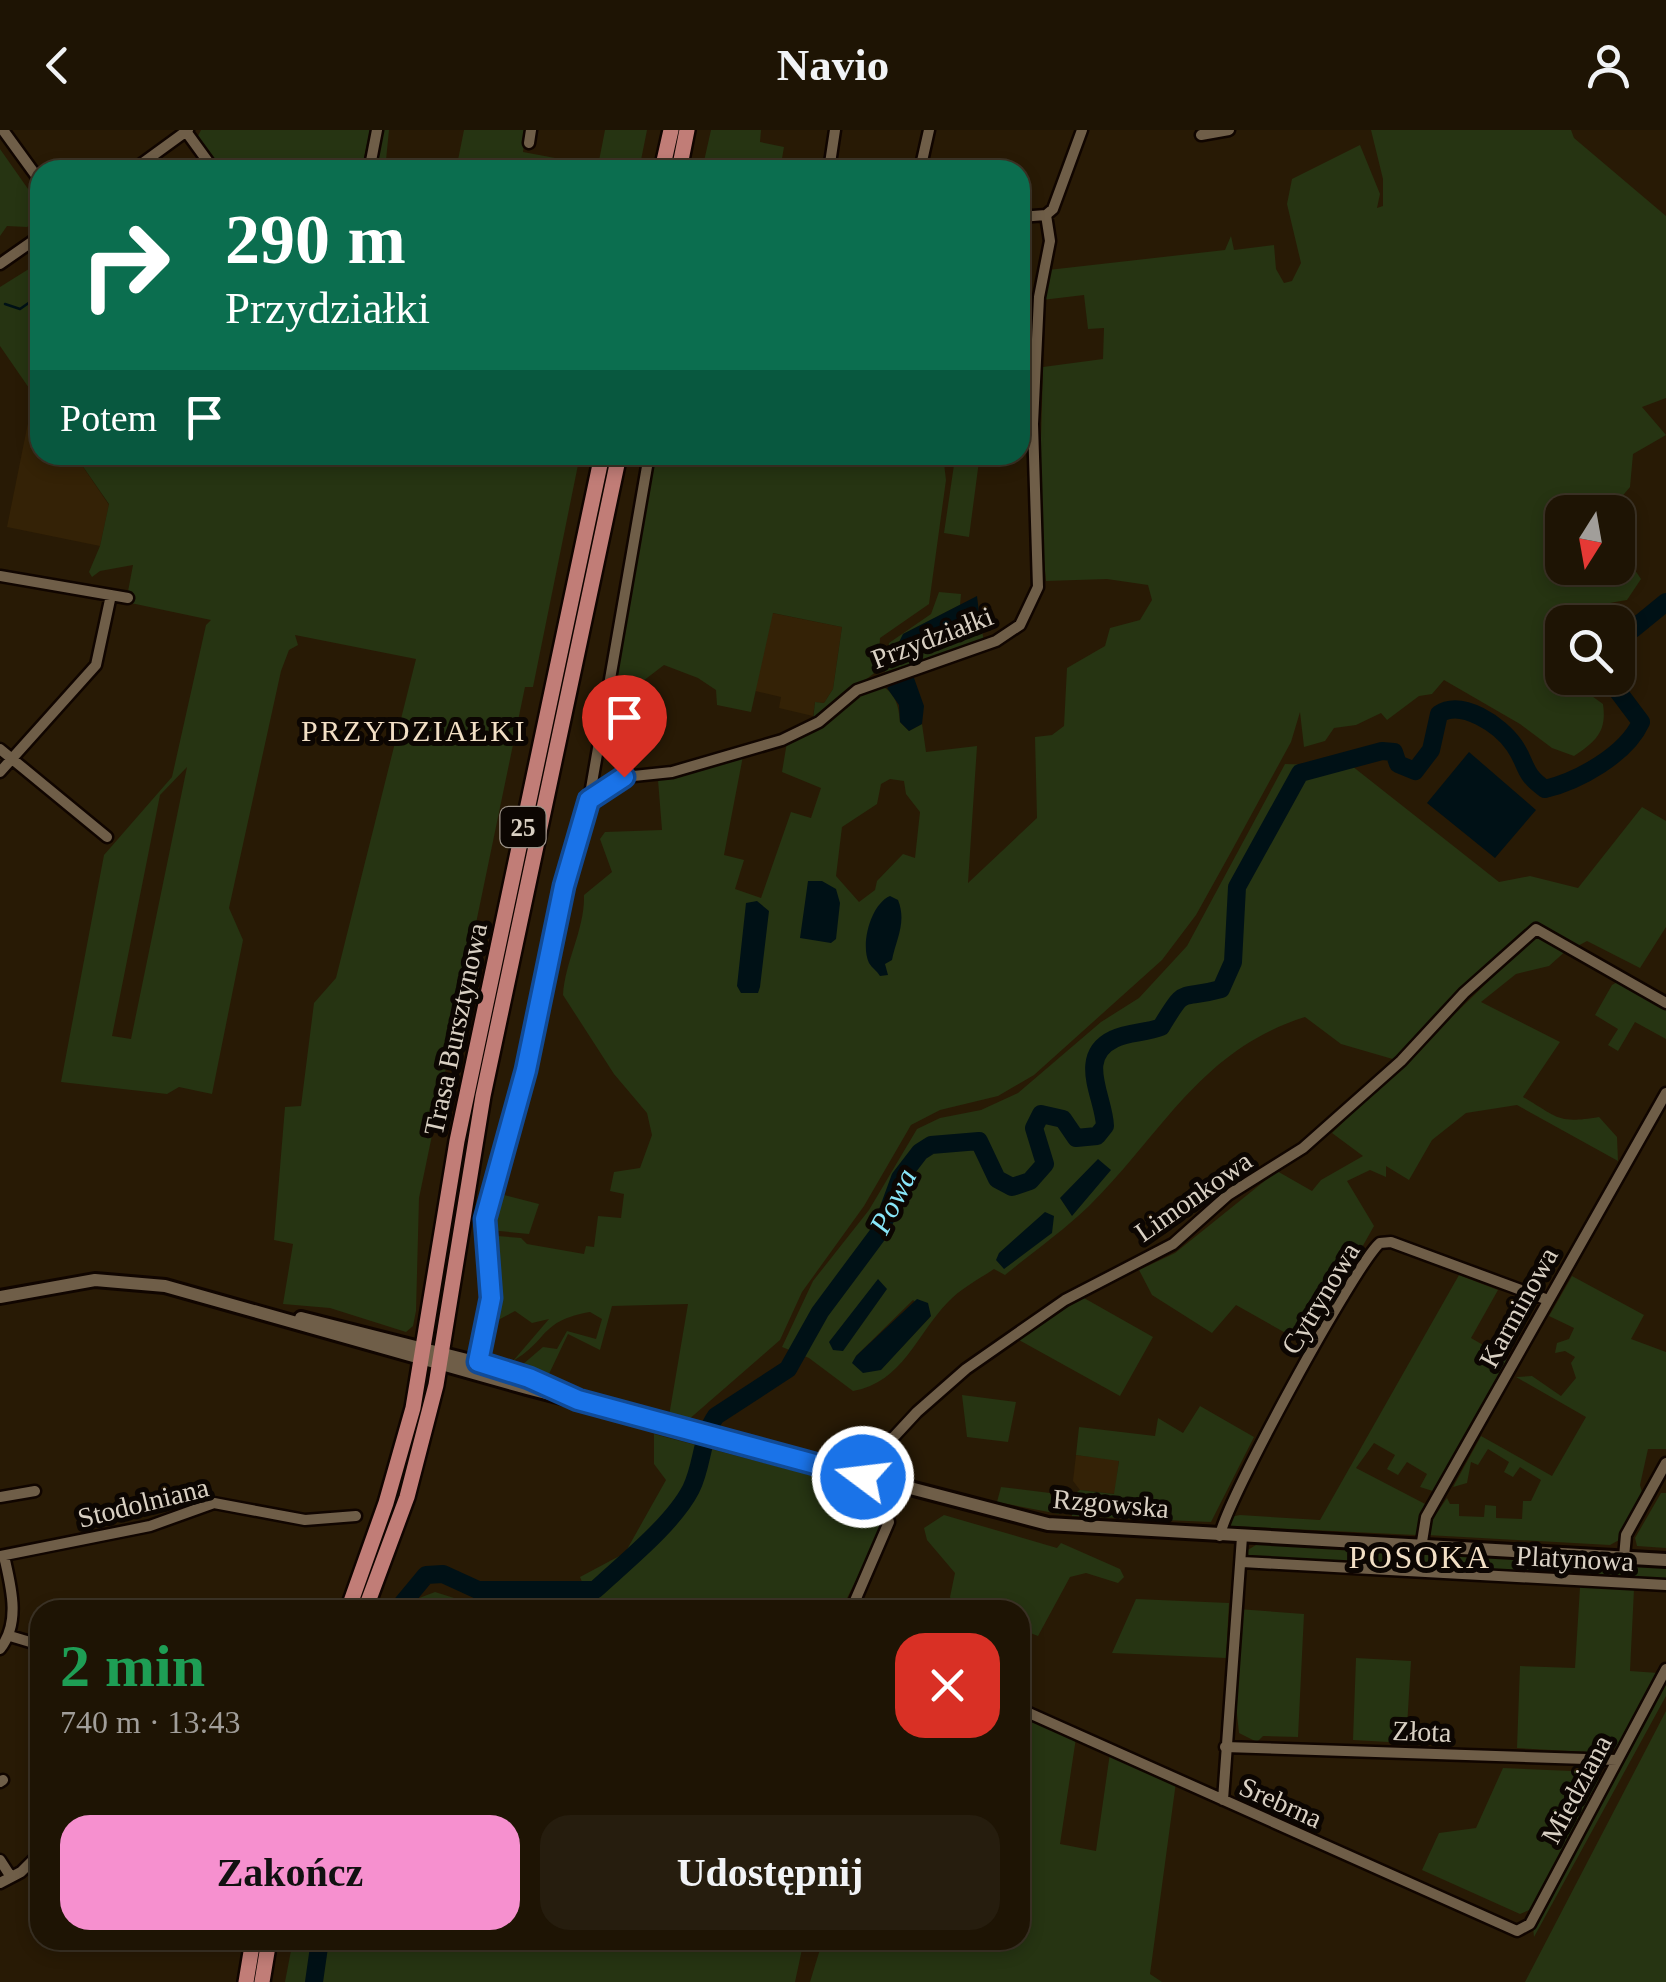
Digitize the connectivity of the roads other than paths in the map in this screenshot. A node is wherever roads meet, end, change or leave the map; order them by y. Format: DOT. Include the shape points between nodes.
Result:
graph roads {
  1 [pos="3,130"];
  2 [pos="186,130"];
  3 [pos="377,130"];
  4 [pos="531,130"];
  5 [pos="670,130"];
  6 [pos="688,130"];
  7 [pos="835,130"];
  8 [pos="929,130"];
  9 [pos="1082,130"];
  10 [pos="1229,130"];
  11 [pos="1201,135"];
  12 [pos="528,143"];
  13 [pos="146,160"];
  14 [pos="207,160"];
  15 [pos="370,160"];
  16 [pos="664,160"];
  17 [pos="681,160"];
  18 [pos="830,160"];
  19 [pos="922,160"];
  20 [pos="30,167"];
  21 [pos="1046,214"];
  22 [pos="1030,215"];
  23 [pos="30,243"];
  24 [pos="0,264"];
  25 [pos="600,465"];
  26 [pos="616,465"];
  27 [pos="647,465"];
  28 [pos="0,576"];
  29 [pos="110,595"];
  30 [pos="128,598"];
  31 [pos="0,749"];
  32 [pos="12,758"];
  33 [pos="0,772"];
  34 [pos="589,800"];
  35 [pos="106,837"];
  36 [pos="1666,1003"];
  37 [pos="1666,1093"];
  38 [pos="0,1296"];
  39 [pos="1548,1300"];
  40 [pos="424,1354"];
  41 [pos="441,1358"];
  42 [pos="478,1362"];
  43 [pos="497,1373"];
  44 [pos="1666,1463"];
  45 [pos="863,1477"];
  46 [pos="879,1481"];
  47 [pos="36,1491"];
  48 [pos="0,1497"];
  49 [pos="356,1516"];
  50 [pos="1220,1536"];
  51 [pos="1242,1537"];
  52 [pos="1421,1548"];
  53 [pos="2,1556"];
  54 [pos="1624,1558"];
  55 [pos="1666,1560"];
  56 [pos="1242,1562"];
  57 [pos="1666,1585"];
  58 [pos="351,1600"];
  59 [pos="370,1600"];
  60 [pos="855,1600"];
  61 [pos="10,1636"];
  62 [pos="30,1642"];
  63 [pos="0,1649"];
  64 [pos="1666,1668"];
  65 [pos="1030,1713"];
  66 [pos="1226,1747"];
  67 [pos="1617,1760"];
  68 [pos="1223,1800"];
  69 [pos="0,1860"];
  70 [pos="30,1861"];
  71 [pos="6,1880"];
  72 [pos="1524,1930"];
  73 [pos="251,1950"];
  74 [pos="268,1950"];
  75 [pos="246,1982"];
  76 [pos="262,1982"];
  1 -- 20 [label="street"];
  2 -- 13 [label="street"];
  2 -- 14 [label="street"];
  3 -- 15 [label="street"];
  4 -- 12 [label="street"];
  5 -- 16 [label="main road"];
  6 -- 17 [label="main road"];
  7 -- 18 [label="street"];
  8 -- 19 [label="street"];
  9 -- 21 [label="street"];
  10 -- 11 [label="street"];
  21 -- 22 [label="street"];
  21 -- 34 [label="street, Przydziałki" via="1050,241 1038,297 1033,424 1038,587 1020,626 996,642 856,690 820,722 782,740 672,772 624,777"];
  23 -- 24 [label="street"];
  25 -- 40 [label="main road, Trasa Bursztynowa / 25" via="457,1140"];
  26 -- 41 [label="main road, Trasa Bursztynowa / 25" via="483,1096"];
  27 -- 34 [label="street"];
  28 -- 29 [label="street"];
  29 -- 30 [label="street"];
  29 -- 32 [label="street" via="96,664"];
  31 -- 32 [label="street"];
  32 -- 33 [label="street"];
  32 -- 35 [label="street"];
  34 -- 42 [label="street" via="485,1219 491,1298"];
  36 -- 45 [label="street, Limonkowa" via="1536,930 1303,1148 1228,1195 1173,1244 1065,1300 966,1370 918,1412"];
  37 -- 39 [label="street, Karminowa"];
  38 -- 40 [label="street" via="65,1283 165,1286 334,1324"];
  39 -- 50 [label="street, Cytrynowa" via="1391,1242 1380,1244 1280,1410 1226,1510"];
  39 -- 52 [label="street, Karminowa" via="1426,1517"];
  40 -- 41 [label="street"];
  40 -- 58 [label="main road, Trasa Bursztynowa / 25" via="395,1475"];
  41 -- 42 [label="street"];
  41 -- 43 [label="street"];
  41 -- 59 [label="main road, Trasa Bursztynowa / 25" via="407,1497"];
  42 -- 43 [label="street"];
  43 -- 45 [label="street, Rzgowska"];
  44 -- 54 [label="street" via="1626,1535"];
  45 -- 46 [label="street, Rzgowska"];
  46 -- 50 [label="street, Rzgowska" via="1048,1524"];
  46 -- 60 [label="street" via="889,1522"];
  47 -- 48 [label="street"];
  49 -- 53 [label="street, Stodolniana" via="304,1520 214,1503 150,1526"];
  50 -- 51 [label="street, Rzgowska"];
  51 -- 52 [label="street, Rzgowska"];
  51 -- 56 [label="street"];
  52 -- 54 [label="street, Rzgowska"];
  53 -- 61 [label="street" via="13,1597"];
  54 -- 55 [label="street, Rzgowska"];
  56 -- 57 [label="street, Platynowa"];
  56 -- 66 [label="street"];
  61 -- 62 [label="street"];
  61 -- 63 [label="street"];
  64 -- 67 [label="street, Miedziana"];
  65 -- 68 [label="street, Srebrna"];
  66 -- 67 [label="street, Złota"];
  66 -- 68 [label="street"];
  67 -- 72 [label="street, Miedziana"];
  68 -- 72 [label="street, Srebrna"];
  69 -- 71 [label="street"];
  70 -- 71 [label="street"];
  73 -- 75 [label="main road"];
  74 -- 76 [label="main road"];
}
